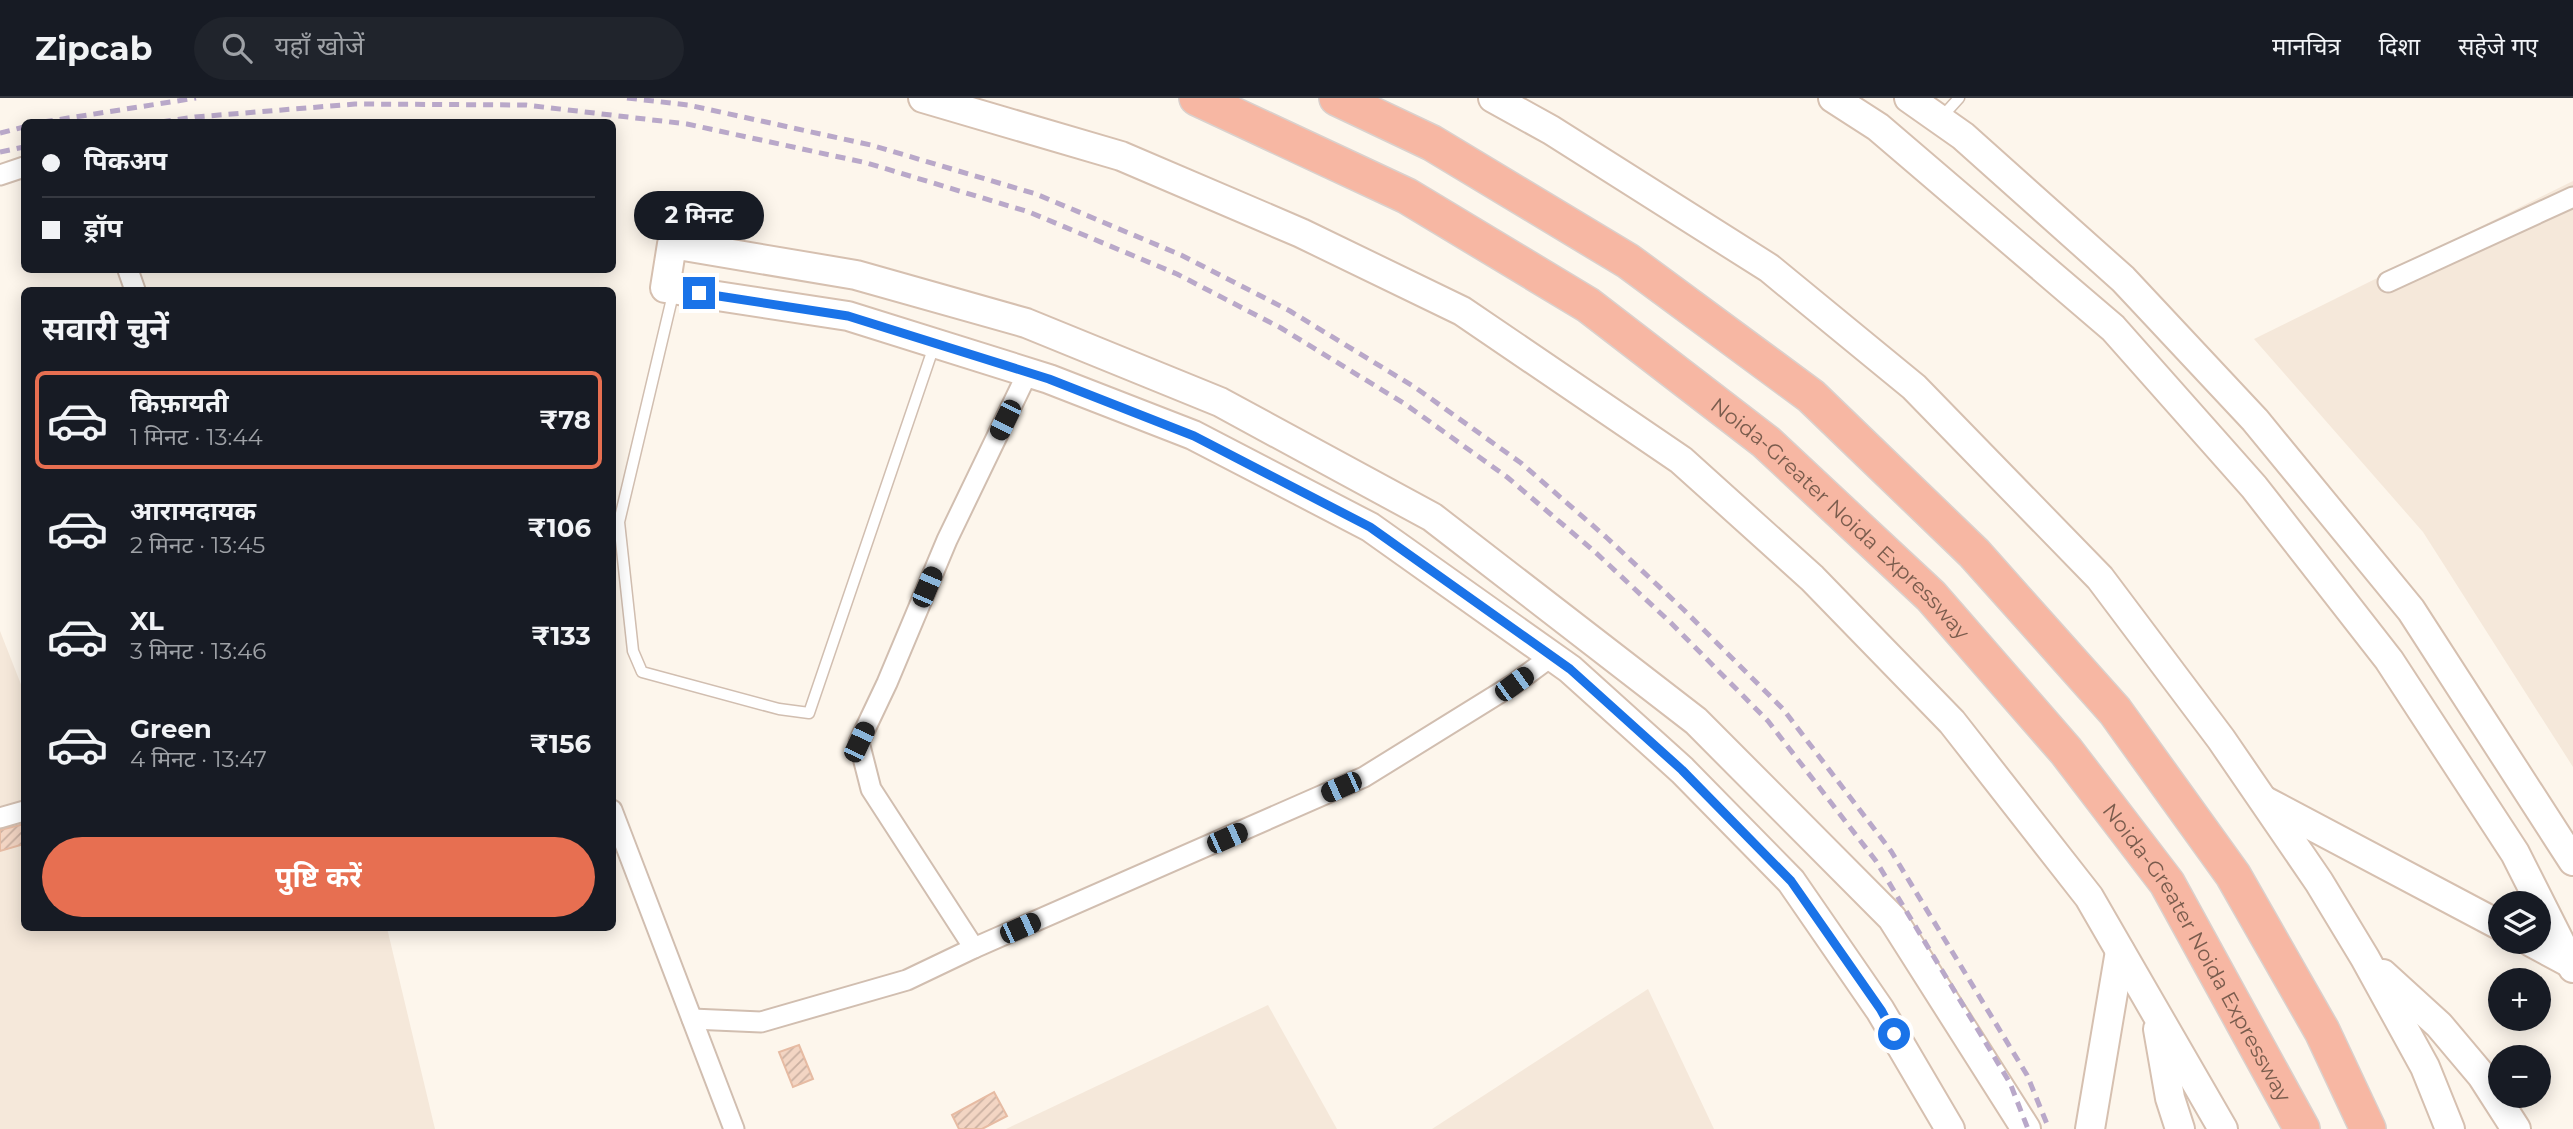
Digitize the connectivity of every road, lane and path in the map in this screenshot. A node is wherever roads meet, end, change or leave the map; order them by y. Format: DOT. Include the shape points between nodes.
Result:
graph roads {
  1 [pos="923,98"];
  2 [pos="1196,98"];
  3 [pos="1337,98"];
  4 [pos="1493,98"];
  5 [pos="1833,98"];
  6 [pos="1909,98"];
  7 [pos="1959,98"];
  8 [pos="1940,120"];
  9 [pos="21,168"];
  10 [pos="0,175"];
  11 [pos="2013,180"];
  12 [pos="2573,197"];
  13 [pos="1982,216"];
  14 [pos="2388,282"];
  15 [pos="674,290"];
  16 [pos="935,344"];
  17 [pos="1028,372"];
  18 [pos="1552,656"];
  19 [pos="2262,799"];
  20 [pos="21,812"];
  21 [pos="0,818"];
  22 [pos="616,820"];
  23 [pos="2573,861"];
  24 [pos="2488,919"];
  25 [pos="974,948"];
  26 [pos="2120,951"];
  27 [pos="2551,953"];
  28 [pos="2365,958"];
  29 [pos="2572,964"];
  30 [pos="2155,1010"];
  31 [pos="692,1019"];
  32 [pos="734,1129"];
  33 [pos="1950,1129"];
  34 [pos="2026,1129"];
  35 [pos="2090,1129"];
  36 [pos="2180,1129"];
  37 [pos="2223,1129"];
  38 [pos="2302,1129"];
  39 [pos="2368,1129"];
  40 [pos="2450,1129"];
  41 [pos="2516,1129"];
  1 -- 26 [label="street" via="1121,156 1301,233 1462,311 1681,460 1812,578 1952,722 2089,897"];
  2 -- 38 [label="highway, Noida-Greater Noida Expressway" via="1407,196 1588,305 1766,442 1931,596 2066,751 2167,883"];
  3 -- 39 [label="highway" via="1432,143 1628,261 1811,396 1974,553 2115,711 2233,875 2322,1031"];
  4 -- 19 [label="street" via="1769,268 1914,387 2100,578"];
  5 -- 13 [label="street" via="1878,127"];
  6 -- 8 [label="street"];
  7 -- 8 [label="lane"];
  8 -- 11 [label="street"];
  9 -- 10 [label="street"];
  11 -- 13 [label="street"];
  11 -- 23 [label="street" via="2123,279 2255,420 2411,610"];
  12 -- 14 [label="street"];
  13 -- 29 [label="street" via="2113,328 2262,498 2389,660 2515,853"];
  15 -- 16 [label="street" via="848,316"];
  15 -- 16 [label="lane" via="619,522 633,651 642,672 779,709 809,713"];
  15 -- 34 [label="street" via="666,288 672,244 856,275 1026,323 1220,402 1432,517 1696,722 1892,918"];
  16 -- 17 [label="street"];
  17 -- 18 [label="street" via="1194,436 1370,527"];
  17 -- 25 [label="street" via="947,540 859,742 871,789"];
  18 -- 25 [label="street" via="1364,777"];
  18 -- 33 [label="street" via="1682,770 1791,881 1881,1010"];
  19 -- 24 [label="street"];
  19 -- 28 [label="street"];
  20 -- 21 [label="street"];
  22 -- 31 [label="street"];
  25 -- 31 [label="street" via="907,980 761,1022"];
  26 -- 30 [label="street"];
  26 -- 35 [label="street"];
  27 -- 29 [label="street"];
  28 -- 40 [label="street" via="2426,1067"];
  28 -- 41 [label="street" via="2439,1025 2482,1076"];
  30 -- 36 [label="street"];
  30 -- 37 [label="street"];
  31 -- 32 [label="street"];
}
